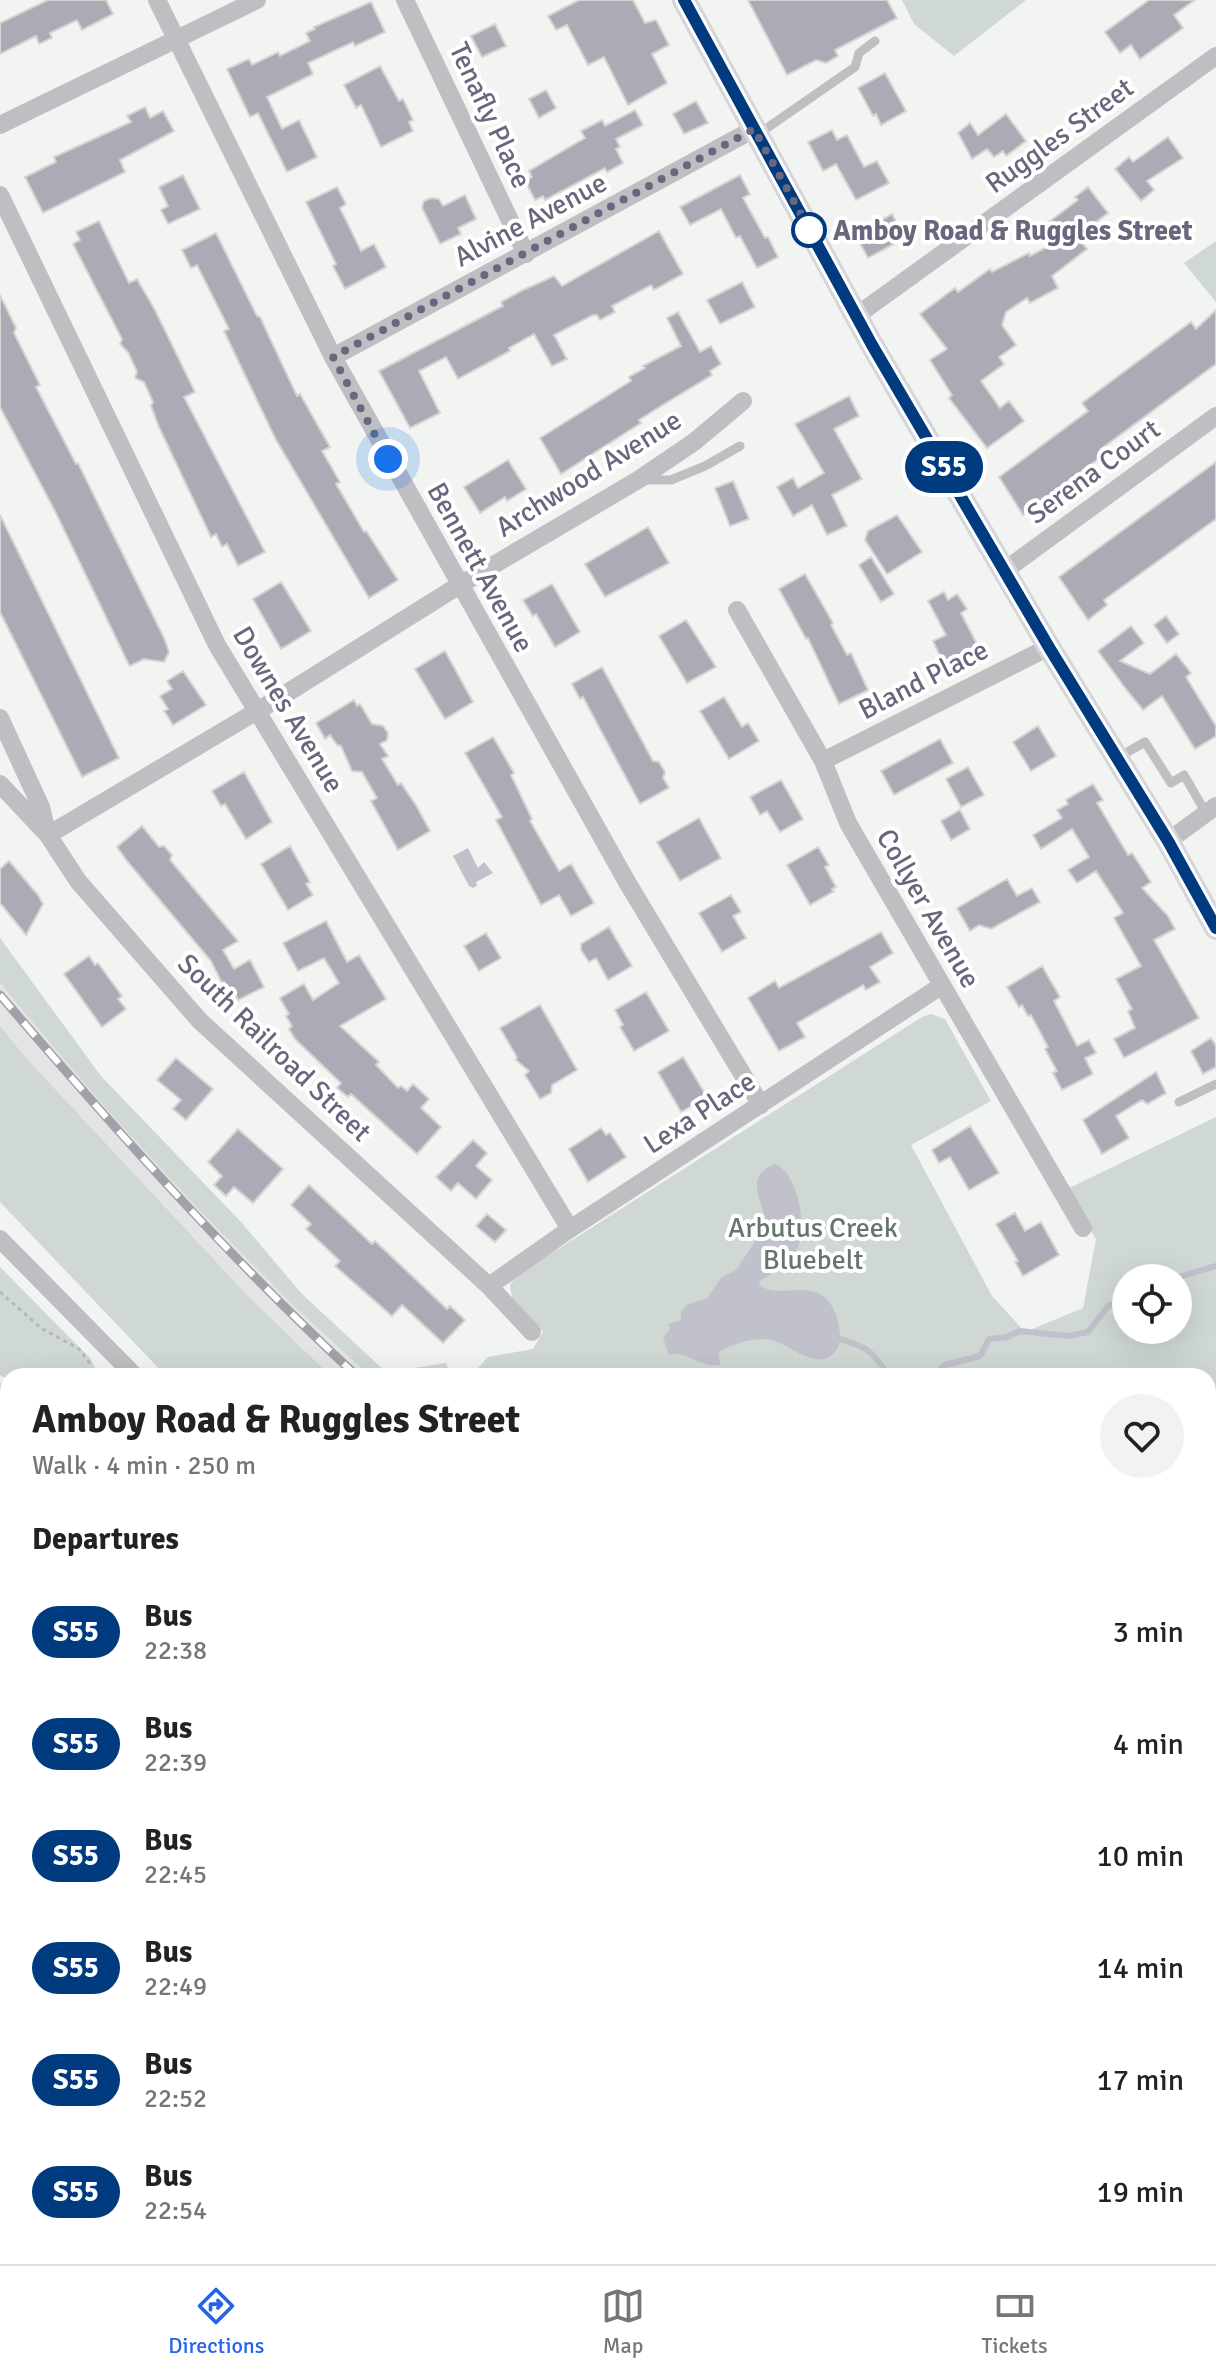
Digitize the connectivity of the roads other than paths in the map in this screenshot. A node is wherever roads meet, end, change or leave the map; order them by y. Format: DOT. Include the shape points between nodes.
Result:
graph roads {
  1 [pos="157,0"];
  2 [pos="257,0"];
  3 [pos="405,0"];
  4 [pos="684,0"];
  5 [pos="175,39"];
  6 [pos="875,41"];
  7 [pos="1216,56"];
  8 [pos="0,125"];
  9 [pos="756,132"];
  10 [pos="0,195"];
  11 [pos="526,254"];
  12 [pos="856,316"];
  13 [pos="333,357"];
  14 [pos="743,401"];
  15 [pos="1216,416"];
  16 [pos="740,446"];
  17 [pos="638,480"];
  18 [pos="1004,571"];
  19 [pos="458,586"];
  20 [pos="737,610"];
  21 [pos="1049,647"];
  22 [pos="257,710"];
  23 [pos="0,718"];
  24 [pos="1117,758"];
  25 [pos="823,761"];
  26 [pos="0,784"];
  27 [pos="1211,809"];
  28 [pos="48,835"];
  29 [pos="1168,841"];
  30 [pos="1216,928"];
  31 [pos="941,986"];
  32 [pos="1216,1084"];
  33 [pos="1179,1102"];
  34 [pos="761,1105"];
  35 [pos="1083,1228"];
  36 [pos="570,1229"];
  37 [pos="0,1239"];
  38 [pos="489,1286"];
  39 [pos="532,1332"];
  40 [pos="114,1357"];
  41 [pos="112,1368"];
  42 [pos="126,1368"];
  1 -- 5 [label="street, Bennett Avenue"];
  2 -- 5 [label="street"];
  3 -- 11 [label="street, Tenafly Place"];
  4 -- 9 [label="main road"];
  5 -- 8 [label="street"];
  5 -- 13 [label="street, Bennett Avenue"];
  6 -- 9 [label="lane" via="859,53 855,67"];
  7 -- 12 [label="street, Ruggles Street"];
  9 -- 11 [label="street, Alvine Avenue"];
  9 -- 12 [label="main road"];
  10 -- 22 [label="street, Downes Avenue" via="217,645"];
  11 -- 13 [label="street, Alvine Avenue"];
  12 -- 18 [label="main road"];
  13 -- 19 [label="street, Bennett Avenue"];
  14 -- 17 [label="street, Archwood Avenue"];
  15 -- 18 [label="street, Serena Court"];
  16 -- 17 [label="lane" via="671,480"];
  17 -- 19 [label="street, Archwood Avenue"];
  18 -- 21 [label="main road"];
  19 -- 22 [label="street, Archwood Avenue"];
  19 -- 34 [label="street, Bennett Avenue"];
  20 -- 25 [label="street, Collyer Avenue"];
  21 -- 24 [label="main road"];
  21 -- 25 [label="street, Bland Place"];
  22 -- 28 [label="street, Archwood Avenue"];
  22 -- 36 [label="street, Downes Avenue"];
  23 -- 28 [label="street" via="41,807"];
  24 -- 27 [label="lane" via="1145,742 1171,783 1184,775"];
  24 -- 29 [label="main road"];
  25 -- 31 [label="street, Collyer Avenue" via="848,823"];
  26 -- 28 [label="street, South Railroad Street"];
  27 -- 29 [label="street"];
  28 -- 38 [label="street, South Railroad Street" via="78,881 199,1020"];
  29 -- 30 [label="main road"];
  31 -- 34 [label="street, Lexa Place"];
  31 -- 35 [label="street, Collyer Avenue"];
  32 -- 33 [label="lane"];
  34 -- 36 [label="street, Lexa Place"];
  36 -- 38 [label="street, Lexa Place"];
  37 -- 40 [label="street"];
  38 -- 39 [label="street, South Railroad Street"];
  40 -- 41 [label="street"];
  40 -- 42 [label="street"];
}
